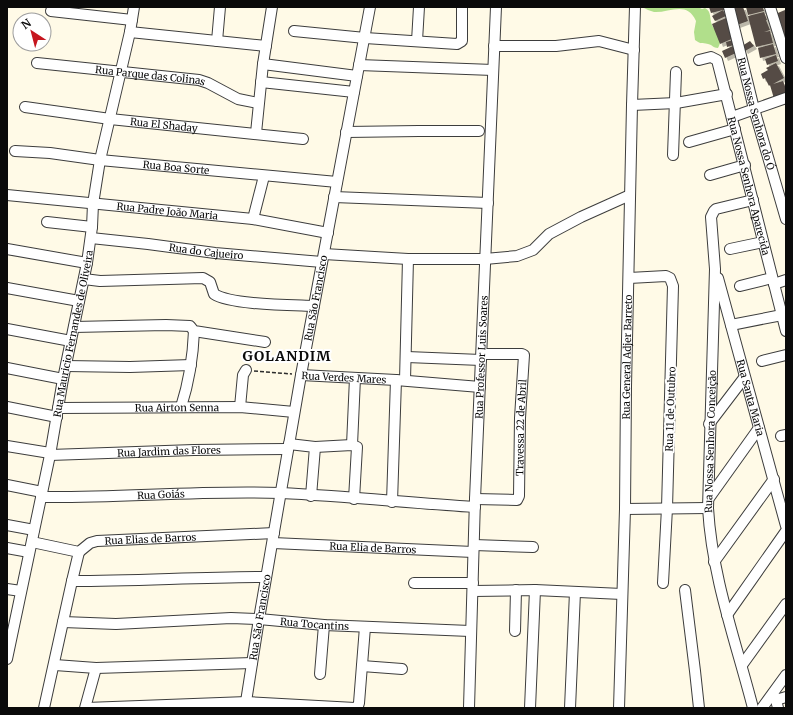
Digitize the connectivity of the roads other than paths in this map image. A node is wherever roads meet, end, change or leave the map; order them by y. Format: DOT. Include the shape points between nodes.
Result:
graph roads {
  1 [pos="134,7"];
  2 [pos="220,7"];
  3 [pos="272,7"];
  4 [pos="370,7"];
  5 [pos="419,7"];
  6 [pos="462,7"];
  7 [pos="496,7"];
  8 [pos="635,7"];
  9 [pos="729,7"];
  10 [pos="770,7"];
  11 [pos="51,11"];
  12 [pos="132,20"];
  13 [pos="294,30"];
  14 [pos="130,32"];
  15 [pos="365,38"];
  16 [pos="217,41"];
  17 [pos="417,41"];
  18 [pos="266,46"];
  19 [pos="494,46"];
  20 [pos="634,50"];
  21 [pos="786,58"];
  22 [pos="699,60"];
  23 [pos="37,63"];
  24 [pos="263,64"];
  25 [pos="359,65"];
  26 [pos="493,70"];
  27 [pos="121,72"];
  28 [pos="676,72"];
  29 [pos="357,76"];
  30 [pos="261,82"];
  31 [pos="354,92"];
  32 [pos="727,94"];
  33 [pos="786,98"];
  34 [pos="676,103"];
  35 [pos="258,104"];
  36 [pos="632,106"];
  37 [pos="25,107"];
  38 [pos="754,109"];
  39 [pos="732,117"];
  40 [pos="110,119"];
  41 [pos="735,129"];
  42 [pos="479,131"];
  43 [pos="346,132"];
  44 [pos="256,133"];
  45 [pos="303,139"];
  46 [pos="689,142"];
  47 [pos="15,151"];
  48 [pos="673,155"];
  49 [pos="100,160"];
  50 [pos="744,165"];
  51 [pos="710,175"];
  52 [pos="264,176"];
  53 [pos="337,182"];
  54 [pos="7,195"];
  55 [pos="630,195"];
  56 [pos="334,197"];
  57 [pos="753,200"];
  58 [pos="488,203"];
  59 [pos="93,204"];
  60 [pos="253,219"];
  61 [pos="786,219"];
  62 [pos="47,222"];
  63 [pos="92,227"];
  64 [pos="328,233"];
  65 [pos="91,238"];
  66 [pos="763,242"];
  67 [pos="7,248"];
  68 [pos="730,249"];
  69 [pos="323,258"];
  70 [pos="485,258"];
  71 [pos="408,259"];
  72 [pos="87,262"];
  73 [pos="715,269"];
  74 [pos="629,278"];
  75 [pos="84,279"];
  76 [pos="786,280"];
  77 [pos="773,281"];
  78 [pos="740,286"];
  79 [pos="7,288"];
  80 [pos="79,301"];
  81 [pos="782,303"];
  82 [pos="314,306"];
  83 [pos="782,315"];
  84 [pos="731,325"];
  85 [pos="74,327"];
  86 [pos="7,329"];
  87 [pos="786,330"];
  88 [pos="194,331"];
  89 [pos="71,341"];
  90 [pos="265,342"];
  91 [pos="786,356"];
  92 [pos="481,357"];
  93 [pos="406,358"];
  94 [pos="762,362"];
  95 [pos="191,365"];
  96 [pos="66,366"];
  97 [pos="7,368"];
  98 [pos="246,370"];
  99 [pos="301,375"];
  100 [pos="355,378"];
  101 [pos="744,378"];
  102 [pos="63,379"];
  103 [pos="401,380"];
  104 [pos="480,387"];
  105 [pos="7,407"];
  106 [pos="181,407"];
  107 [pos="240,407"];
  108 [pos="58,412"];
  109 [pos="294,412"];
  110 [pos="709,424"];
  111 [pos="759,428"];
  112 [pos="352,445"];
  113 [pos="7,446"];
  114 [pos="289,447"];
  115 [pos="315,447"];
  116 [pos="50,454"];
  117 [pos="774,479"];
  118 [pos="7,485"];
  119 [pos="281,493"];
  120 [pos="42,494"];
  121 [pos="311,496"];
  122 [pos="709,498"];
  123 [pos="354,499"];
  124 [pos="392,502"];
  125 [pos="475,503"];
  126 [pos="667,508"];
  127 [pos="708,508"];
  128 [pos="625,509"];
  129 [pos="7,525"];
  130 [pos="786,526"];
  131 [pos="34,530"];
  132 [pos="786,531"];
  133 [pos="273,538"];
  134 [pos="32,542"];
  135 [pos="532,547"];
  136 [pos="7,548"];
  137 [pos="474,548"];
  138 [pos="29,552"];
  139 [pos="80,552"];
  140 [pos="714,562"];
  141 [pos="266,577"];
  142 [pos="72,581"];
  143 [pos="414,583"];
  144 [pos="663,583"];
  145 [pos="473,587"];
  146 [pos="7,589"];
  147 [pos="516,590"];
  148 [pos="534,590"];
  149 [pos="685,590"];
  150 [pos="21,591"];
  151 [pos="575,592"];
  152 [pos="622,594"];
  153 [pos="786,604"];
  154 [pos="727,615"];
  155 [pos="259,618"];
  156 [pos="64,622"];
  157 [pos="324,625"];
  158 [pos="365,627"];
  159 [pos="10,629"];
  160 [pos="470,631"];
  161 [pos="515,631"];
  162 [pos="7,659"];
  163 [pos="252,663"];
  164 [pos="55,665"];
  165 [pos="742,665"];
  166 [pos="362,666"];
  167 [pos="96,668"];
  168 [pos="402,669"];
  169 [pos="320,674"];
  170 [pos="786,675"];
  171 [pos="778,699"];
  172 [pos="246,705"];
  173 [pos="44,708"];
  174 [pos="86,708"];
  175 [pos="354,708"];
  176 [pos="468,708"];
  177 [pos="530,708"];
  178 [pos="570,708"];
  179 [pos="619,708"];
  180 [pos="699,708"];
  181 [pos="753,708"];
  182 [pos="762,708"];
  1 -- 12 [label="street, Rua Mauricio Fernandes de Oliveira"];
  2 -- 16 [label="street"];
  3 -- 18 [label="street"];
  4 -- 15 [label="street, Rua São Francisco"];
  5 -- 17 [label="street"];
  6 -- 17 [label="street" via="461,43"];
  7 -- 19 [label="street, Rua Professor Luis Soares"];
  8 -- 20 [label="street, Rua General Adjer Barreto"];
  9 -- 38 [label="street, Rua Nossa Senhora do Ó"];
  10 -- 21 [label="street"];
  11 -- 12 [label="street"];
  12 -- 14 [label="street, Rua Mauricio Fernandes de Oliveira"];
  13 -- 15 [label="street"];
  14 -- 16 [label="street"];
  14 -- 27 [label="street, Rua Mauricio Fernandes de Oliveira"];
  15 -- 17 [label="street"];
  15 -- 25 [label="street, Rua São Francisco"];
  16 -- 18 [label="street"];
  18 -- 24 [label="street"];
  19 -- 20 [label="street" via="556,46 599,41"];
  19 -- 26 [label="street, Rua Professor Luis Soares"];
  20 -- 36 [label="street, Rua General Adjer Barreto"];
  22 -- 32 [label="street, Rua Nossa Senhora Aparecida" via="711,57 717,60"];
  23 -- 27 [label="street, Rua Parque das Colinas"];
  24 -- 29 [label="street"];
  24 -- 30 [label="street"];
  25 -- 26 [label="street"];
  25 -- 29 [label="street, Rua São Francisco"];
  26 -- 58 [label="street, Rua Professor Luis Soares"];
  27 -- 35 [label="street, Rua Parque das Colinas" via="199,80 238,99"];
  27 -- 40 [label="street, Rua Mauricio Fernandes de Oliveira"];
  28 -- 34 [label="street"];
  29 -- 31 [label="street, Rua São Francisco"];
  30 -- 31 [label="street"];
  30 -- 35 [label="street"];
  31 -- 43 [label="street, Rua São Francisco"];
  32 -- 34 [label="street"];
  32 -- 39 [label="street, Rua Nossa Senhora Aparecida"];
  33 -- 38 [label="street"];
  34 -- 36 [label="street"];
  34 -- 48 [label="street"];
  35 -- 44 [label="street"];
  36 -- 55 [label="street, Rua General Adjer Barreto"];
  37 -- 40 [label="street, Rua El Shaday"];
  38 -- 39 [label="street"];
  38 -- 61 [label="street, Rua Nossa Senhora do Ó"];
  39 -- 41 [label="street, Rua Nossa Senhora Aparecida"];
  40 -- 44 [label="street, Rua El Shaday"];
  40 -- 49 [label="street, Rua Mauricio Fernandes de Oliveira"];
  41 -- 46 [label="street"];
  41 -- 50 [label="street, Rua Nossa Senhora Aparecida"];
  42 -- 43 [label="street"];
  43 -- 53 [label="street, Rua São Francisco"];
  44 -- 45 [label="street, Rua El Shaday"];
  47 -- 49 [label="street, Rua Boa Sorte"];
  49 -- 52 [label="street, Rua Boa Sorte"];
  49 -- 59 [label="street, Rua Mauricio Fernandes de Oliveira"];
  50 -- 51 [label="street"];
  50 -- 57 [label="street, Rua Nossa Senhora Aparecida"];
  52 -- 53 [label="street, Rua Boa Sorte"];
  52 -- 60 [label="street"];
  53 -- 56 [label="street, Rua São Francisco"];
  54 -- 59 [label="street, Rua Padre João Maria"];
  55 -- 70 [label="street, Rua do Cajueiro" via="581,216 548,234 533,250 525,254"];
  55 -- 74 [label="street, Rua General Adjer Barreto"];
  56 -- 58 [label="street"];
  56 -- 64 [label="street, Rua São Francisco"];
  57 -- 66 [label="street, Rua Nossa Senhora Aparecida"];
  57 -- 73 [label="street, Rua Nossa Senhora Conceição" via="714,211 711,217"];
  58 -- 70 [label="street, Rua Professor Luis Soares"];
  59 -- 60 [label="street, Rua Padre João Maria"];
  59 -- 63 [label="street, Rua Mauricio Fernandes de Oliveira"];
  60 -- 64 [label="street, Rua Padre João Maria"];
  62 -- 63 [label="street"];
  63 -- 65 [label="street, Rua Mauricio Fernandes de Oliveira"];
  64 -- 69 [label="street, Rua São Francisco"];
  65 -- 69 [label="street, Rua do Cajueiro" via="214,253"];
  65 -- 72 [label="street, Rua Mauricio Fernandes de Oliveira"];
  66 -- 68 [label="street"];
  66 -- 77 [label="street, Rua Nossa Senhora Aparecida"];
  67 -- 72 [label="street"];
  69 -- 71 [label="street, Rua do Cajueiro"];
  69 -- 82 [label="street, Rua São Francisco"];
  70 -- 71 [label="street, Rua do Cajueiro"];
  70 -- 92 [label="street, Rua Professor Luis Soares"];
  71 -- 93 [label="street"];
  72 -- 75 [label="street, Rua Mauricio Fernandes de Oliveira"];
  73 -- 84 [label="street, Rua Santa Maria"];
  73 -- 110 [label="street, Rua Nossa Senhora Conceição"];
  74 -- 126 [label="street, Rua 11 de Outubro" via="666,276 670,278 673,286"];
  74 -- 128 [label="street, Rua General Adjer Barreto"];
  75 -- 80 [label="street, Rua Mauricio Fernandes de Oliveira"];
  75 -- 82 [label="street" via="100,281 203,278 210,282 214,294 224,298 257,303"];
  76 -- 77 [label="street"];
  77 -- 78 [label="street"];
  77 -- 81 [label="street, Rua Nossa Senhora Aparecida"];
  79 -- 80 [label="street"];
  80 -- 85 [label="street, Rua Mauricio Fernandes de Oliveira"];
  81 -- 83 [label="street, Rua Nossa Senhora Aparecida"];
  82 -- 99 [label="street, Rua São Francisco"];
  83 -- 84 [label="street"];
  83 -- 87 [label="street, Rua Nossa Senhora Aparecida"];
  84 -- 101 [label="street, Rua Santa Maria"];
  85 -- 88 [label="street" via="166,325 190,326"];
  85 -- 89 [label="street, Rua Mauricio Fernandes de Oliveira"];
  86 -- 89 [label="street"];
  88 -- 90 [label="street"];
  88 -- 95 [label="street"];
  89 -- 96 [label="street, Rua Mauricio Fernandes de Oliveira"];
  91 -- 94 [label="street"];
  92 -- 93 [label="street"];
  92 -- 104 [label="street, Rua Professor Luis Soares"];
  92 -- 125 [label="street, Travessa 22 de Abril" via="524,355 519,496 517,500"];
  93 -- 103 [label="street"];
  95 -- 96 [label="street"];
  95 -- 106 [label="street"];
  96 -- 102 [label="street, Rua Mauricio Fernandes de Oliveira"];
  97 -- 102 [label="street"];
  98 -- 107 [label="street" via="243,375"];
  99 -- 100 [label="street, Rua Verdes Mares"];
  99 -- 109 [label="street, Rua São Francisco"];
  100 -- 103 [label="street, Rua Verdes Mares"];
  100 -- 112 [label="street"];
  101 -- 110 [label="street"];
  101 -- 111 [label="street, Rua Santa Maria"];
  102 -- 108 [label="street, Rua Mauricio Fernandes de Oliveira"];
  103 -- 104 [label="street, Rua Verdes Mares"];
  103 -- 124 [label="street"];
  104 -- 125 [label="street, Rua Professor Luis Soares"];
  105 -- 108 [label="street, Rua Airton Senna"];
  106 -- 107 [label="street, Rua Airton Senna"];
  106 -- 108 [label="street, Rua Airton Senna"];
  107 -- 109 [label="street, Rua Airton Senna"];
  108 -- 116 [label="street, Rua Mauricio Fernandes de Oliveira"];
  109 -- 114 [label="street, Rua São Francisco"];
  110 -- 122 [label="street, Rua Nossa Senhora Conceição"];
  111 -- 117 [label="street, Rua Santa Maria"];
  111 -- 122 [label="street"];
  112 -- 115 [label="street, Rua Jardim das Flores"];
  112 -- 123 [label="street" via="358,448"];
  113 -- 116 [label="street, Rua Jardim das Flores"];
  114 -- 115 [label="street, Rua Jardim das Flores"];
  114 -- 116 [label="street, Rua Jardim das Flores"];
  114 -- 119 [label="street, Rua São Francisco"];
  115 -- 121 [label="street"];
  116 -- 120 [label="street, Rua Mauricio Fernandes de Oliveira"];
  117 -- 130 [label="street, Rua Santa Maria"];
  117 -- 140 [label="street"];
  118 -- 120 [label="street, Rua Goiás"];
  119 -- 120 [label="street, Rua Goiás" via="75,498"];
  119 -- 121 [label="street, Rua Goiás"];
  119 -- 133 [label="street, Rua São Francisco"];
  120 -- 131 [label="street, Rua Mauricio Fernandes de Oliveira"];
  121 -- 123 [label="street, Rua Goiás"];
  122 -- 127 [label="street, Rua Nossa Senhora Conceição"];
  123 -- 124 [label="street, Rua Goiás"];
  124 -- 125 [label="street, Rua Goiás"];
  125 -- 137 [label="street, Rua Professor Luis Soares"];
  126 -- 127 [label="street"];
  126 -- 128 [label="street"];
  126 -- 144 [label="street, Rua 11 de Outubro"];
  127 -- 140 [label="street, Rua Nossa Senhora Conceição"];
  128 -- 152 [label="street, Rua General Adjer Barreto"];
  129 -- 131 [label="street"];
  131 -- 134 [label="street, Rua Mauricio Fernandes de Oliveira"];
  132 -- 154 [label="street"];
  133 -- 137 [label="street, Rua Elia de Barros"];
  133 -- 139 [label="street, Rua Elias de Barros" via="97,541 90,543"];
  133 -- 141 [label="street, Rua São Francisco"];
  134 -- 138 [label="street, Rua Mauricio Fernandes de Oliveira"];
  134 -- 139 [label="street"];
  135 -- 137 [label="street, Rua Elia de Barros"];
  136 -- 138 [label="street"];
  137 -- 145 [label="street, Rua Professor Luis Soares"];
  138 -- 150 [label="street, Rua Mauricio Fernandes de Oliveira"];
  139 -- 142 [label="street"];
  140 -- 154 [label="street, Rua Nossa Senhora Conceição"];
  141 -- 142 [label="street"];
  141 -- 155 [label="street, Rua São Francisco"];
  142 -- 156 [label="street"];
  143 -- 145 [label="street"];
  145 -- 147 [label="street"];
  145 -- 160 [label="street, Rua Professor Luis Soares"];
  146 -- 150 [label="street"];
  147 -- 148 [label="street"];
  147 -- 161 [label="street"];
  148 -- 151 [label="street"];
  148 -- 177 [label="street"];
  149 -- 180 [label="street"];
  150 -- 159 [label="street, Rua Mauricio Fernandes de Oliveira"];
  151 -- 152 [label="street"];
  151 -- 178 [label="street"];
  152 -- 179 [label="street, Rua General Adjer Barreto"];
  153 -- 165 [label="street"];
  154 -- 165 [label="street, Rua Nossa Senhora Conceição"];
  155 -- 156 [label="street, Rua Tocantins" via="116,624"];
  155 -- 157 [label="street, Rua Tocantins"];
  155 -- 163 [label="street, Rua São Francisco"];
  156 -- 164 [label="street"];
  157 -- 158 [label="street, Rua Tocantins"];
  157 -- 169 [label="street"];
  158 -- 160 [label="street, Rua Tocantins"];
  158 -- 166 [label="street"];
  159 -- 162 [label="street, Rua Mauricio Fernandes de Oliveira"];
  160 -- 176 [label="street, Rua Professor Luis Soares"];
  163 -- 167 [label="street"];
  163 -- 172 [label="street, Rua São Francisco"];
  164 -- 167 [label="street"];
  164 -- 173 [label="street"];
  165 -- 181 [label="street, Rua Nossa Senhora Conceição"];
  166 -- 168 [label="street"];
  166 -- 175 [label="street" via="359,704"];
  167 -- 174 [label="street"];
  170 -- 171 [label="street"];
  171 -- 182 [label="street"];
  172 -- 174 [label="street"];
  172 -- 175 [label="street"];
}
